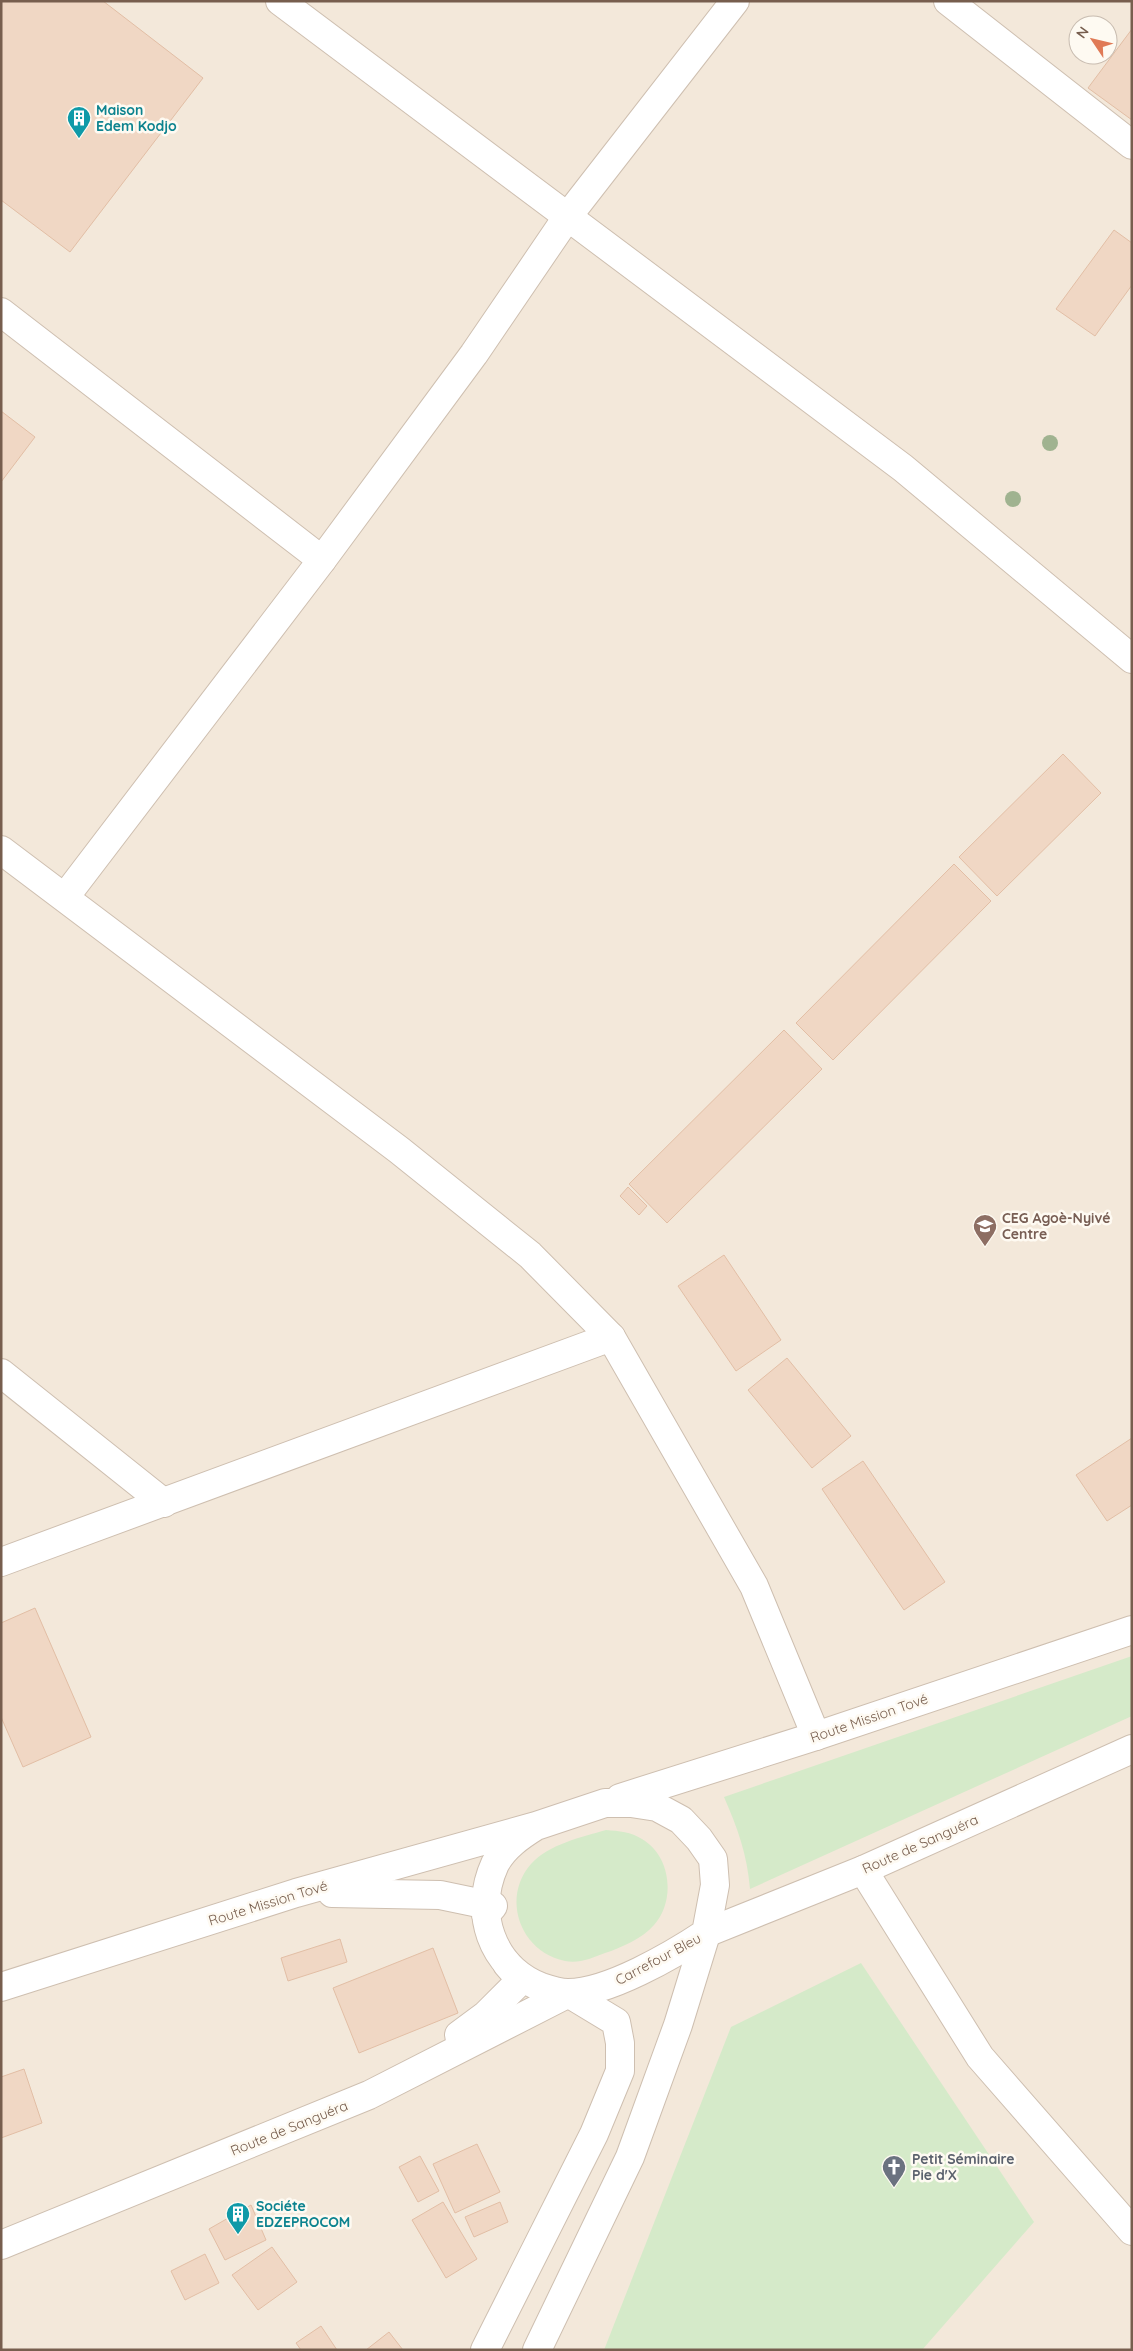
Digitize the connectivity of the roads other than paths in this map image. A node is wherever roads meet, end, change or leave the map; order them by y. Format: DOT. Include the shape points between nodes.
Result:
graph roads {
  1 [pos="280,1"];
  2 [pos="734,1"];
  3 [pos="948,1"];
  4 [pos="1132,145"];
  5 [pos="568,216"];
  6 [pos="1,312"];
  7 [pos="322,560"];
  8 [pos="1132,659"];
  9 [pos="1,850"];
  10 [pos="65,897"];
  11 [pos="611,1337"];
  12 [pos="1,1373"];
  13 [pos="164,1503"];
  14 [pos="1,1562"];
  15 [pos="1132,1630"];
  16 [pos="816,1736"];
  17 [pos="1132,1749"];
  18 [pos="605,1803"];
  19 [pos="536,1826"];
  20 [pos="863,1870"];
  21 [pos="296,1893"];
  22 [pos="485,1915"];
  23 [pos="706,1934"];
  24 [pos="506,1963"];
  25 [pos="1,1987"];
  26 [pos="568,1993"];
  27 [pos="369,2095"];
  28 [pos="1132,2231"];
  29 [pos="1,2246"];
  30 [pos="485,2350"];
  31 [pos="537,2350"];
  1 -- 5 [label="street"];
  2 -- 5 [label="street"];
  3 -- 4 [label="street"];
  5 -- 7 [label="street" via="474,354"];
  5 -- 8 [label="street" via="903,468"];
  6 -- 7 [label="street"];
  7 -- 10 [label="street"];
  9 -- 10 [label="street"];
  10 -- 11 [label="street" via="399,1150 530,1255"];
  11 -- 13 [label="street"];
  11 -- 16 [label="street" via="754,1586"];
  12 -- 13 [label="street"];
  13 -- 14 [label="street"];
  15 -- 16 [label="street, Route Mission Tové"];
  16 -- 18 [label="street, Route Mission Tové"];
  17 -- 20 [label="street, Route de Sanguéra"];
  18 -- 19 [label="street, Carrefour Bleu"];
  18 -- 23 [label="street, Carrefour Bleu" via="657,1807 681,1820 699,1839 713,1859 714,1868 715,1885"];
  19 -- 21 [label="street, Route Mission Tové"];
  19 -- 22 [label="street, Carrefour Bleu" via="513,1841 496,1863 486,1888"];
  20 -- 23 [label="street, Route de Sanguéra"];
  20 -- 28 [label="street" via="980,2057"];
  21 -- 22 [label="street" via="440,1894 493,1906"];
  21 -- 25 [label="street, Route Mission Tové"];
  22 -- 24 [label="street, Carrefour Bleu" via="492,1941"];
  23 -- 26 [label="street, Carrefour Bleu" via="608,1986"];
  23 -- 31 [label="street" via="678,2025 630,2157"];
  24 -- 26 [label="street, Carrefour Bleu" via="528,1982 554,1992"];
  24 -- 27 [label="street" via="522,1980 505,1997 455,2039"];
  26 -- 27 [label="street, Route de Sanguéra"];
  26 -- 30 [label="street" via="616,2022 620,2071 594,2134"];
  27 -- 29 [label="street, Route de Sanguéra"];
}
